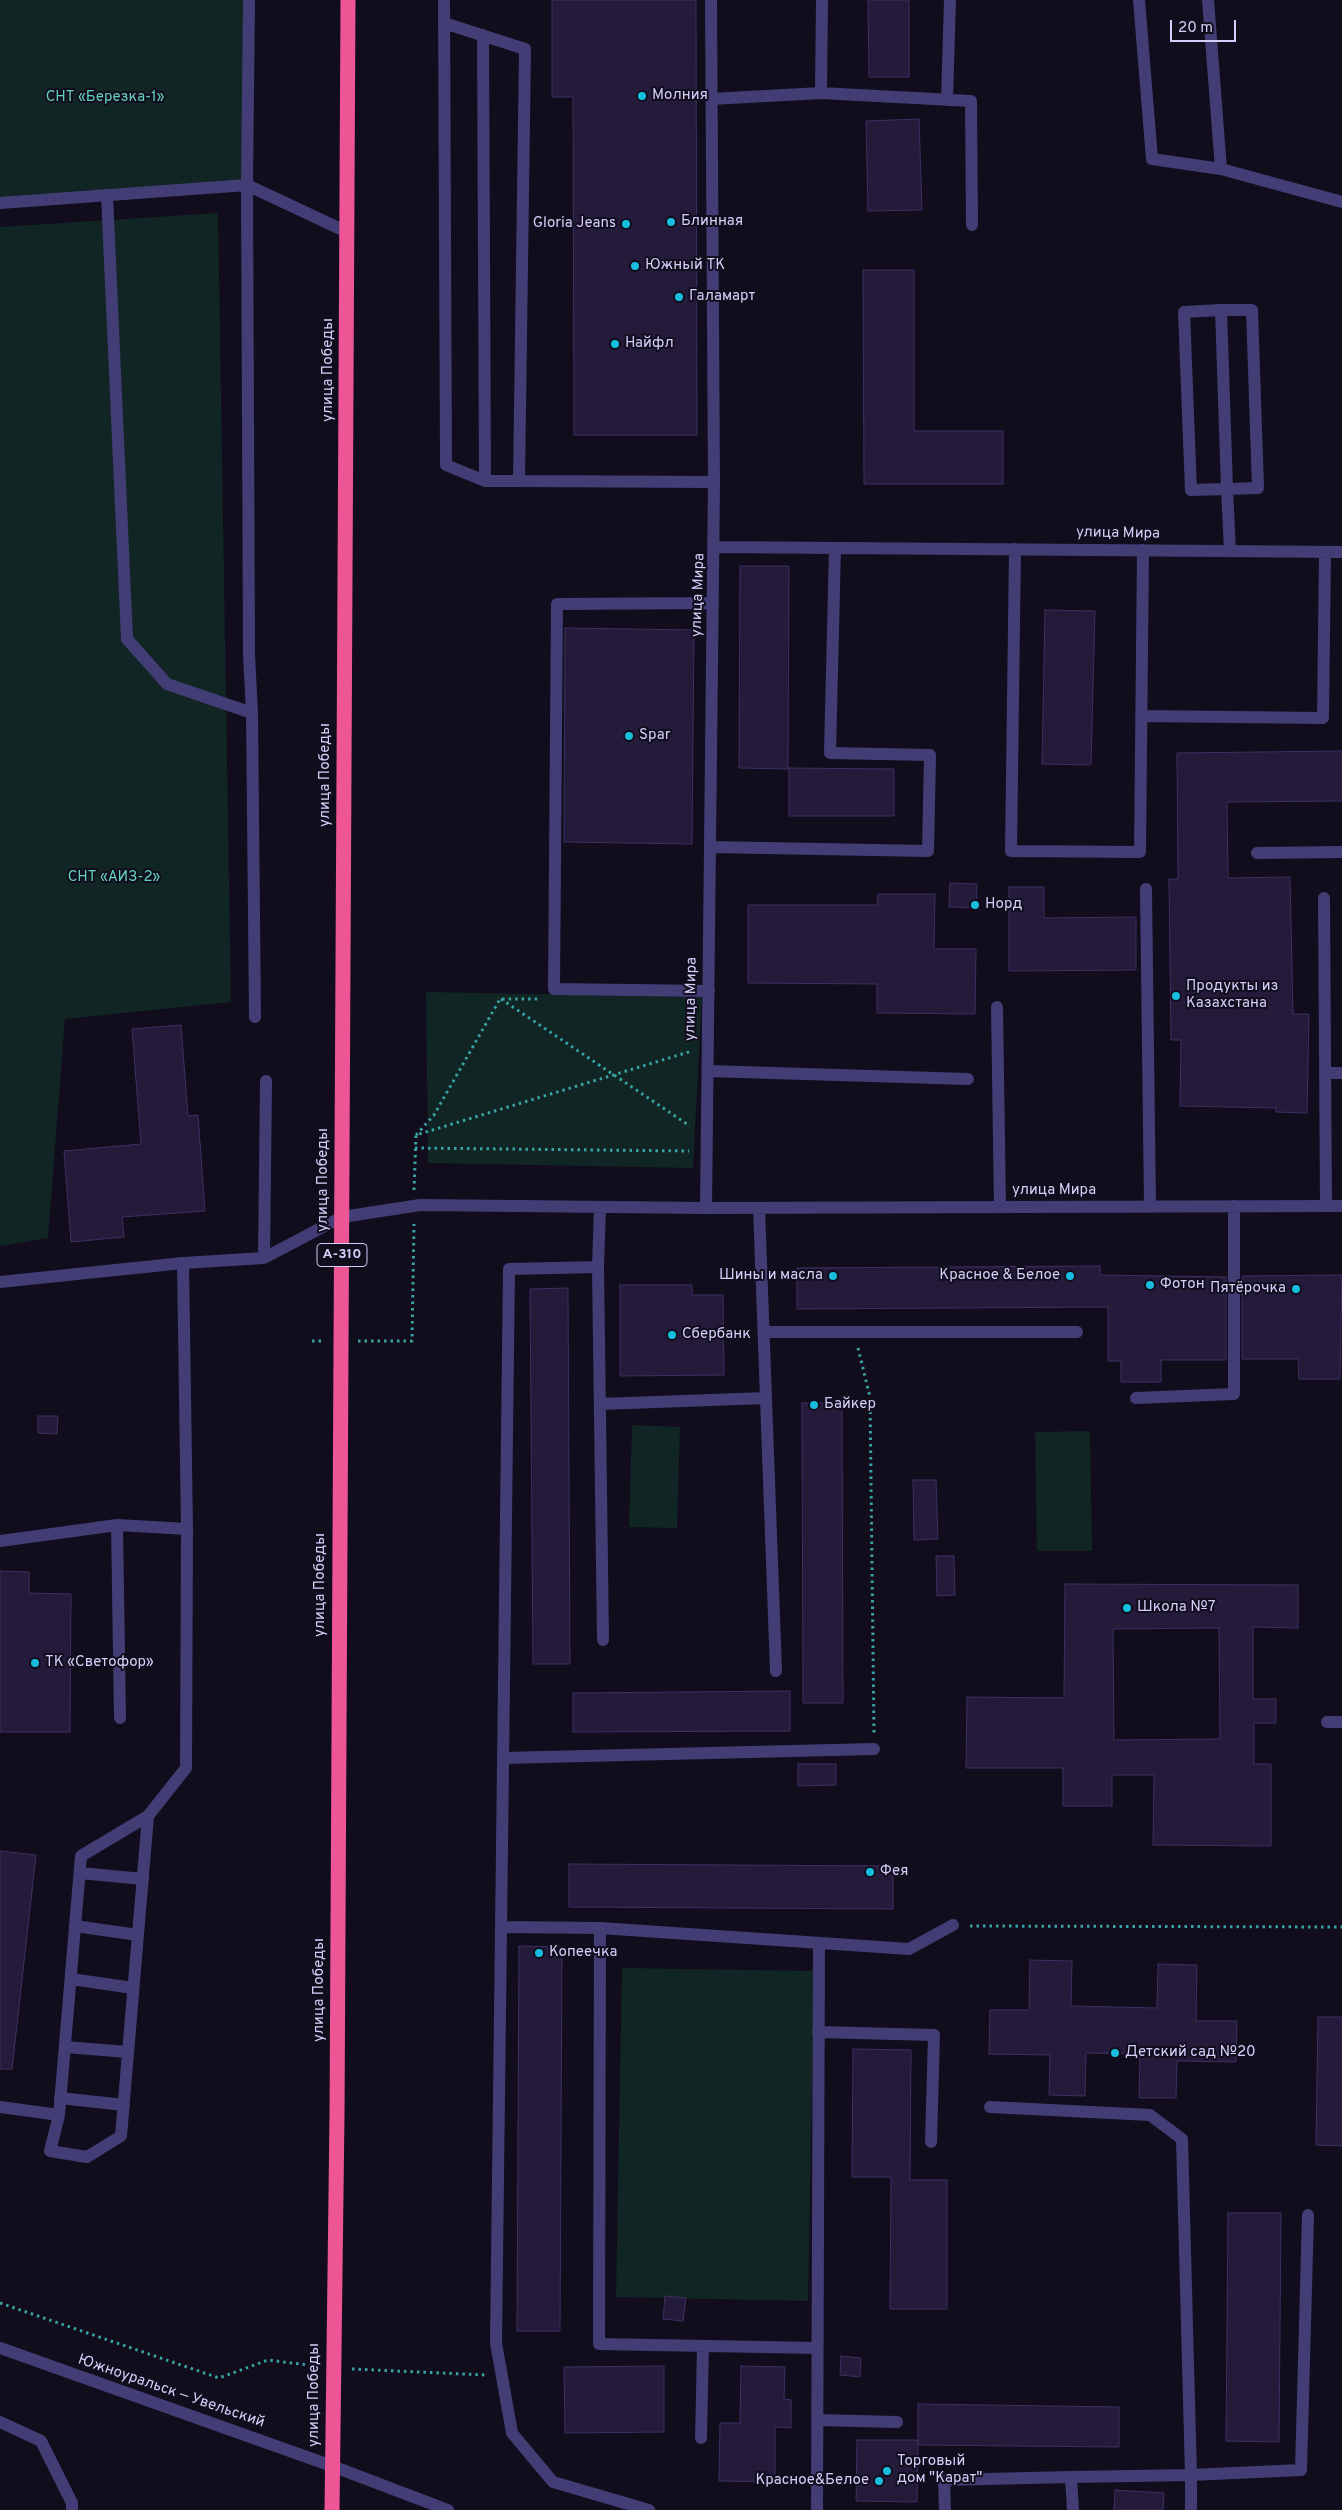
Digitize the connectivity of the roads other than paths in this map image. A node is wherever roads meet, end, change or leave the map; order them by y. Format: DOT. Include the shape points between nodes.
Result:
graph roads {
  1 [pos="249,0"];
  2 [pos="348,0"];
  3 [pos="444,0"];
  4 [pos="711,0"];
  5 [pos="822,0"];
  6 [pos="950,0"];
  7 [pos="1139,0"];
  8 [pos="1208,0"];
  9 [pos="444,23"];
  10 [pos="483,35"];
  11 [pos="821,94"];
  12 [pos="712,99"];
  13 [pos="947,100"];
  14 [pos="1221,169"];
  15 [pos="247,185"];
  16 [pos="106,195"];
  17 [pos="1342,202"];
  18 [pos="0,203"];
  19 [pos="972,225"];
  20 [pos="347,232"];
  21 [pos="1221,310"];
  22 [pos="485,481"];
  23 [pos="519,481"];
  24 [pos="714,482"];
  25 [pos="1227,489"];
  26 [pos="714,547"];
  27 [pos="835,548"];
  28 [pos="1015,549"];
  29 [pos="1143,550"];
  30 [pos="1230,551"];
  31 [pos="1325,552"];
  32 [pos="1342,552"];
  33 [pos="713,603"];
  34 [pos="252,713"];
  35 [pos="1141,716"];
  36 [pos="710,847"];
  37 [pos="1342,852"];
  38 [pos="1257,853"];
  39 [pos="1146,889"];
  40 [pos="1324,898"];
  41 [pos="708,992"];
  42 [pos="997,1007"];
  43 [pos="255,1017"];
  44 [pos="708,1071"];
  45 [pos="1325,1073"];
  46 [pos="1342,1073"];
  47 [pos="968,1079"];
  48 [pos="266,1081"];
  49 [pos="1150,1206"];
  50 [pos="1234,1206"];
  51 [pos="1326,1206"];
  52 [pos="1342,1206"];
  53 [pos="600,1207"];
  54 [pos="1000,1207"];
  55 [pos="706,1208"];
  56 [pos="760,1208"];
  57 [pos="342,1217"];
  58 [pos="264,1258"];
  59 [pos="183,1263"];
  60 [pos="598,1267"];
  61 [pos="0,1282"];
  62 [pos="764,1332"];
  63 [pos="1077,1332"];
  64 [pos="766,1398"];
  65 [pos="1136,1398"];
  66 [pos="600,1404"];
  67 [pos="117,1525"];
  68 [pos="187,1529"];
  69 [pos="0,1541"];
  70 [pos="604,1640"];
  71 [pos="776,1671"];
  72 [pos="120,1718"];
  73 [pos="1327,1722"];
  74 [pos="1342,1722"];
  75 [pos="874,1749"];
  76 [pos="503,1758"];
  77 [pos="148,1816"];
  78 [pos="80,1873"];
  79 [pos="143,1879"];
  80 [pos="75,1926"];
  81 [pos="954,1926"];
  82 [pos="501,1927"];
  83 [pos="600,1928"];
  84 [pos="138,1935"];
  85 [pos="819,1944"];
  86 [pos="71,1979"];
  87 [pos="133,1988"];
  88 [pos="818,2032"];
  89 [pos="65,2047"];
  90 [pos="128,2052"];
  91 [pos="60,2098"];
  92 [pos="124,2105"];
  93 [pos="0,2107"];
  94 [pos="990,2107"];
  95 [pos="59,2115"];
  96 [pos="931,2142"];
  97 [pos="1308,2215"];
  98 [pos="703,2346"];
  99 [pos="0,2348"];
  100 [pos="817,2348"];
  101 [pos="817,2420"];
  102 [pos="0,2422"];
  103 [pos="897,2422"];
  104 [pos="701,2438"];
  105 [pos="332,2466"];
  106 [pos="1191,2475"];
  107 [pos="1072,2477"];
  108 [pos="72,2510"];
  109 [pos="332,2510"];
  110 [pos="448,2510"];
  111 [pos="649,2510"];
  112 [pos="817,2510"];
  113 [pos="945,2510"];
  114 [pos="1073,2510"];
  115 [pos="1191,2510"];
  1 -- 15 [label="street"];
  2 -- 20 [label="highway, улица Победы / А-310"];
  3 -- 9 [label="street"];
  4 -- 12 [label="street"];
  5 -- 11 [label="street"];
  6 -- 13 [label="street"];
  7 -- 14 [label="street" via="1152,159"];
  8 -- 14 [label="street"];
  9 -- 10 [label="street"];
  9 -- 22 [label="street" via="446,466"];
  10 -- 22 [label="street"];
  10 -- 23 [label="street" via="525,49"];
  11 -- 12 [label="street"];
  11 -- 13 [label="street"];
  12 -- 24 [label="street"];
  13 -- 19 [label="street" via="971,101"];
  14 -- 17 [label="street"];
  15 -- 16 [label="street"];
  15 -- 20 [label="street"];
  15 -- 34 [label="street"];
  16 -- 18 [label="street"];
  16 -- 34 [label="street" via="127,639 167,684"];
  20 -- 57 [label="highway, улица Победы / А-310"];
  21 -- 25 [label="street"];
  21 -- 25 [label="street" via="1252,310 1258,488"];
  21 -- 25 [label="street" via="1184,312 1190,490"];
  22 -- 23 [label="street"];
  23 -- 24 [label="street"];
  24 -- 26 [label="street"];
  25 -- 30 [label="street"];
  26 -- 27 [label="street, улица Мира"];
  26 -- 33 [label="street, улица Мира"];
  27 -- 28 [label="street, улица Мира"];
  27 -- 36 [label="street" via="830,753 930,755 928,852"];
  28 -- 29 [label="street, улица Мира"];
  28 -- 35 [label="street" via="1011,850 1140,852"];
  29 -- 30 [label="street, улица Мира"];
  29 -- 35 [label="street"];
  30 -- 31 [label="street, улица Мира"];
  31 -- 32 [label="street, улица Мира"];
  31 -- 35 [label="street" via="1323,718"];
  33 -- 36 [label="street, улица Мира"];
  33 -- 41 [label="street" via="557,604 554,989"];
  34 -- 43 [label="street"];
  36 -- 41 [label="street, улица Мира"];
  37 -- 38 [label="street"];
  39 -- 49 [label="street"];
  40 -- 45 [label="street"];
  41 -- 44 [label="street, улица Мира"];
  42 -- 54 [label="street"];
  44 -- 47 [label="street"];
  44 -- 55 [label="street, улица Мира"];
  45 -- 46 [label="street"];
  45 -- 51 [label="street"];
  48 -- 58 [label="street"];
  49 -- 50 [label="street, улица Мира"];
  49 -- 54 [label="street, улица Мира"];
  50 -- 51 [label="street, улица Мира"];
  50 -- 65 [label="street" via="1234,1394"];
  51 -- 52 [label="street, улица Мира"];
  53 -- 55 [label="street, улица Мира"];
  53 -- 57 [label="street, улица Мира" via="420,1205"];
  53 -- 60 [label="street"];
  54 -- 56 [label="street, улица Мира"];
  55 -- 56 [label="street, улица Мира"];
  56 -- 62 [label="street"];
  57 -- 58 [label="street, улица Мира"];
  57 -- 105 [label="highway, улица Победы / А-310"];
  58 -- 59 [label="street"];
  59 -- 61 [label="street"];
  59 -- 68 [label="street"];
  60 -- 66 [label="street"];
  60 -- 76 [label="street" via="509,1269"];
  62 -- 63 [label="street"];
  62 -- 64 [label="street"];
  64 -- 66 [label="street"];
  64 -- 71 [label="street"];
  66 -- 70 [label="street"];
  67 -- 68 [label="street"];
  67 -- 69 [label="street"];
  67 -- 72 [label="street"];
  68 -- 77 [label="street" via="186,1768"];
  73 -- 74 [label="street"];
  75 -- 76 [label="street"];
  76 -- 82 [label="street"];
  77 -- 78 [label="street" via="81,1856"];
  77 -- 79 [label="street"];
  78 -- 79 [label="street"];
  78 -- 80 [label="street"];
  79 -- 84 [label="street"];
  80 -- 84 [label="street"];
  80 -- 86 [label="street"];
  81 -- 85 [label="street" via="909,1950"];
  82 -- 83 [label="street"];
  82 -- 111 [label="street" via="496,2343 512,2433 554,2482"];
  83 -- 85 [label="street"];
  83 -- 98 [label="street" via="599,2344"];
  84 -- 87 [label="street"];
  85 -- 88 [label="street"];
  86 -- 87 [label="street"];
  86 -- 89 [label="street"];
  87 -- 90 [label="street"];
  88 -- 96 [label="street" via="934,2035"];
  88 -- 100 [label="street"];
  89 -- 90 [label="street"];
  89 -- 91 [label="street"];
  90 -- 92 [label="street"];
  91 -- 92 [label="street"];
  91 -- 95 [label="street"];
  92 -- 95 [label="street" via="121,2136 87,2157 50,2151"];
  93 -- 95 [label="street"];
  94 -- 106 [label="street" via="1150,2115 1182,2139"];
  97 -- 106 [label="street" via="1301,2470"];
  98 -- 100 [label="street"];
  98 -- 104 [label="street"];
  99 -- 105 [label="street, Южноуральск — Увельский"];
  100 -- 101 [label="street"];
  101 -- 103 [label="street"];
  101 -- 112 [label="street"];
  102 -- 108 [label="street" via="41,2441 72,2502"];
  105 -- 109 [label="highway, улица Победы / А-310"];
  105 -- 110 [label="street, Южноуральск — Увельский"];
  106 -- 107 [label="street"];
  106 -- 115 [label="street"];
  107 -- 113 [label="street" via="944,2480"];
  107 -- 114 [label="street"];
}
